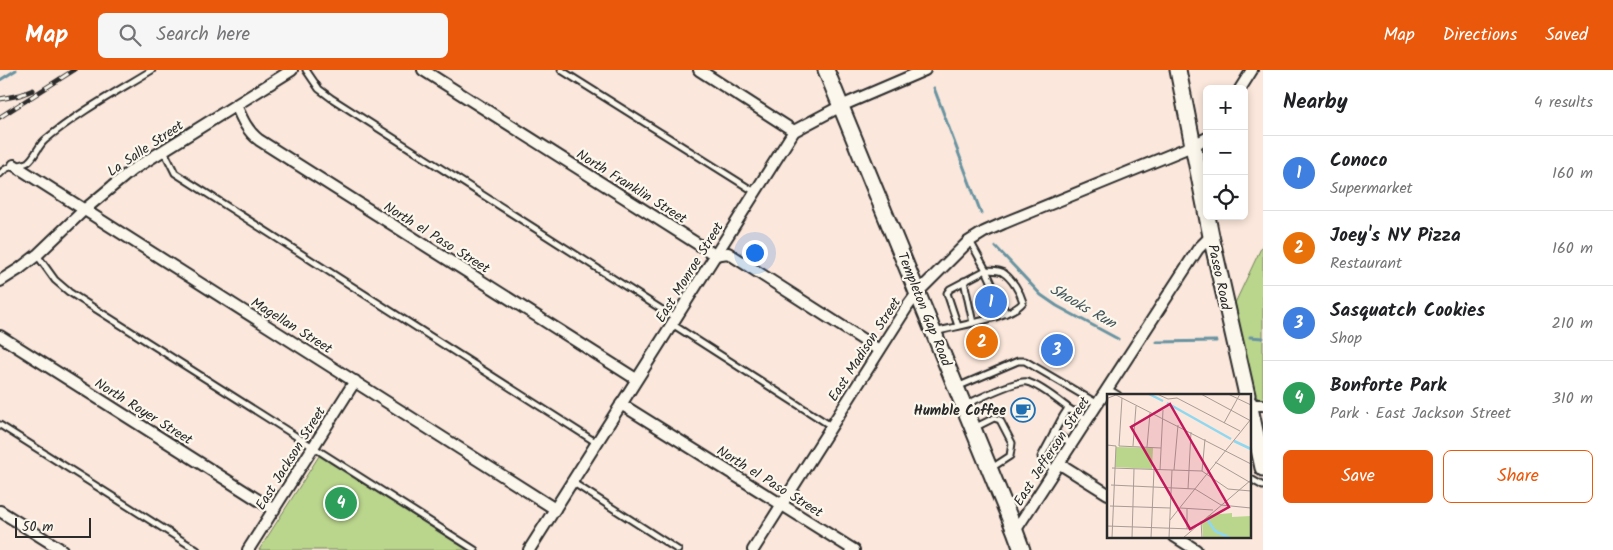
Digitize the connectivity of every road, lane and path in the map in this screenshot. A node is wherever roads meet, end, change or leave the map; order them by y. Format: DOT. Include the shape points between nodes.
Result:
graph roads {
  1 [pos="152,70"];
  2 [pos="292,70"];
  3 [pos="306,70"];
  4 [pos="423,70"];
  5 [pos="561,70"];
  6 [pos="699,70"];
  7 [pos="826,70"];
  8 [pos="925,70"];
  9 [pos="1178,70"];
  10 [pos="1252,70"];
  11 [pos="1243,85"];
  12 [pos="236,106"];
  13 [pos="841,106"];
  14 [pos="794,131"];
  15 [pos="1203,140"];
  16 [pos="1192,146"];
  17 [pos="164,151"];
  18 [pos="14,165"];
  19 [pos="0,174"];
  20 [pos="755,192"];
  21 [pos="84,210"];
  22 [pos="1211,236"];
  23 [pos="970,241"];
  24 [pos="37,255"];
  25 [pos="715,255"];
  26 [pos="986,270"];
  27 [pos="0,281"];
  28 [pos="964,281"];
  29 [pos="995,290"];
  30 [pos="918,292"];
  31 [pos="1002,304"];
  32 [pos="1006,313"];
  33 [pos="673,321"];
  34 [pos="973,323"];
  35 [pos="958,326"];
  36 [pos="935,332"];
  37 [pos="0,336"];
  38 [pos="879,350"];
  39 [pos="636,379"];
  40 [pos="355,381"];
  41 [pos="957,388"];
  42 [pos="1108,389"];
  43 [pos="1116,394"];
  44 [pos="1247,394"];
  45 [pos="621,404"];
  46 [pos="1098,404"];
  47 [pos="1250,404"];
  48 [pos="964,405"];
  49 [pos="1263,405"];
  50 [pos="1250,409"];
  51 [pos="1070,410"];
  52 [pos="1088,420"];
  53 [pos="0,425"];
  54 [pos="831,426"];
  55 [pos="974,428"];
  56 [pos="1054,432"];
  57 [pos="597,443"];
  58 [pos="1072,444"];
  59 [pos="313,448"];
  60 [pos="1057,467"];
  61 [pos="1263,468"];
  62 [pos="990,469"];
  63 [pos="1250,479"];
  64 [pos="572,482"];
  65 [pos="1263,486"];
  66 [pos="1107,493"];
  67 [pos="782,504"];
  68 [pos="555,509"];
  69 [pos="274,510"];
  70 [pos="0,511"];
  71 [pos="1016,531"];
  72 [pos="1177,538"];
  73 [pos="62,550"];
  74 [pos="197,550"];
  75 [pos="248,550"];
  76 [pos="475,550"];
  77 [pos="529,550"];
  78 [pos="678,550"];
  79 [pos="753,550"];
  80 [pos="854,550"];
  81 [pos="1022,550"];
  82 [pos="1196,550"];
  1 -- 18 [label="lane" via="43,141 28,162"];
  2 -- 12 [label="street, La Salle Street"];
  3 -- 33 [label="lane" via="319,89 331,98"];
  4 -- 25 [label="street, North Franklin Street"];
  5 -- 20 [label="lane"];
  6 -- 14 [label="street"];
  7 -- 13 [label="street, Templeton Gap Road"];
  8 -- 13 [label="street, East Monroe Street"];
  9 -- 16 [label="street, Paseo Road"];
  10 -- 11 [label="street"];
  12 -- 17 [label="street, La Salle Street"];
  12 -- 39 [label="street, North el Paso Street" via="245,126 259,140"];
  13 -- 14 [label="street, East Monroe Street"];
  13 -- 30 [label="street, Templeton Gap Road"];
  14 -- 20 [label="street, East Monroe Street"];
  15 -- 16 [label="street, East Madison Street"];
  16 -- 22 [label="street, Paseo Road"];
  16 -- 23 [label="street, East Madison Street" via="1004,223"];
  17 -- 21 [label="street, La Salle Street" via="132,170"];
  17 -- 57 [label="lane" via="174,173"];
  18 -- 19 [label="lane"];
  18 -- 21 [label="street, Magellan Street"];
  20 -- 25 [label="street, East Monroe Street"];
  21 -- 24 [label="street, La Salle Street"];
  21 -- 40 [label="street, Magellan Street"];
  22 -- 42 [label="street, East Jefferson Street" via="1198,249"];
  22 -- 44 [label="street, Paseo Road"];
  23 -- 26 [label="lane"];
  23 -- 30 [label="street, East Madison Street"];
  24 -- 27 [label="street, La Salle Street"];
  24 -- 59 [label="lane" via="55,280 69,292"];
  25 -- 33 [label="street, East Monroe Street"];
  25 -- 38 [label="street, North Franklin Street" via="728,253"];
  26 -- 28 [label="lane"];
  26 -- 29 [label="lane"];
  26 -- 32 [label="lane" via="1001,272 1022,296 1022,305"];
  28 -- 34 [label="lane"];
  28 -- 35 [label="lane" via="947,293"];
  30 -- 36 [label="street, Templeton Gap Road"];
  30 -- 38 [label="street, East Madison Street"];
  31 -- 32 [label="lane"];
  32 -- 34 [label="lane"];
  33 -- 39 [label="street, East Monroe Street"];
  33 -- 54 [label="lane"];
  34 -- 35 [label="lane"];
  35 -- 36 [label="lane"];
  36 -- 41 [label="street, Templeton Gap Road"];
  37 -- 69 [label="street, North Royer Street"];
  38 -- 54 [label="street, East Madison Street"];
  39 -- 45 [label="street, East Monroe Street"];
  40 -- 59 [label="street, East Jackson Street"];
  40 -- 68 [label="street, Magellan Street"];
  41 -- 46 [label="lane" via="1018,361 1025,361"];
  41 -- 48 [label="street, Templeton Gap Road"];
  42 -- 43 [label="lane"];
  42 -- 46 [label="street, East Jefferson Street"];
  45 -- 57 [label="street, East Monroe Street"];
  45 -- 67 [label="street, North el Paso Street"];
  46 -- 52 [label="street, East Jefferson Street"];
  47 -- 49 [label="street"];
  48 -- 51 [label="lane" via="1017,382 1028,382"];
  48 -- 55 [label="street, Templeton Gap Road"];
  50 -- 61 [label="street"];
  51 -- 52 [label="lane"];
  51 -- 56 [label="lane"];
  52 -- 58 [label="street, East Jefferson Street"];
  53 -- 74 [label="lane"];
  54 -- 67 [label="street, East Madison Street"];
  55 -- 62 [label="street, Templeton Gap Road"];
  55 -- 62 [label="lane" via="994,418 1000,420 1012,443 1010,456"];
  56 -- 58 [label="lane"];
  56 -- 60 [label="lane" via="1041,457 1043,462"];
  57 -- 64 [label="street, East Monroe Street"];
  58 -- 60 [label="street, East Jefferson Street"];
  59 -- 69 [label="street, East Jackson Street"];
  59 -- 76 [label="lane"];
  60 -- 66 [label="street"];
  60 -- 71 [label="street, East Jefferson Street"];
  62 -- 71 [label="street, Templeton Gap Road"];
  63 -- 65 [label="lane"];
  64 -- 68 [label="street, East Monroe Street"];
  64 -- 78 [label="lane"];
  67 -- 79 [label="street, East Madison Street"];
  67 -- 80 [label="street, North el Paso Street"];
  68 -- 77 [label="street, East Monroe Street"];
  69 -- 75 [label="street, East Jackson Street"];
  70 -- 73 [label="street"];
  71 -- 81 [label="street, Templeton Gap Road"];
  72 -- 82 [label="street"];
}
